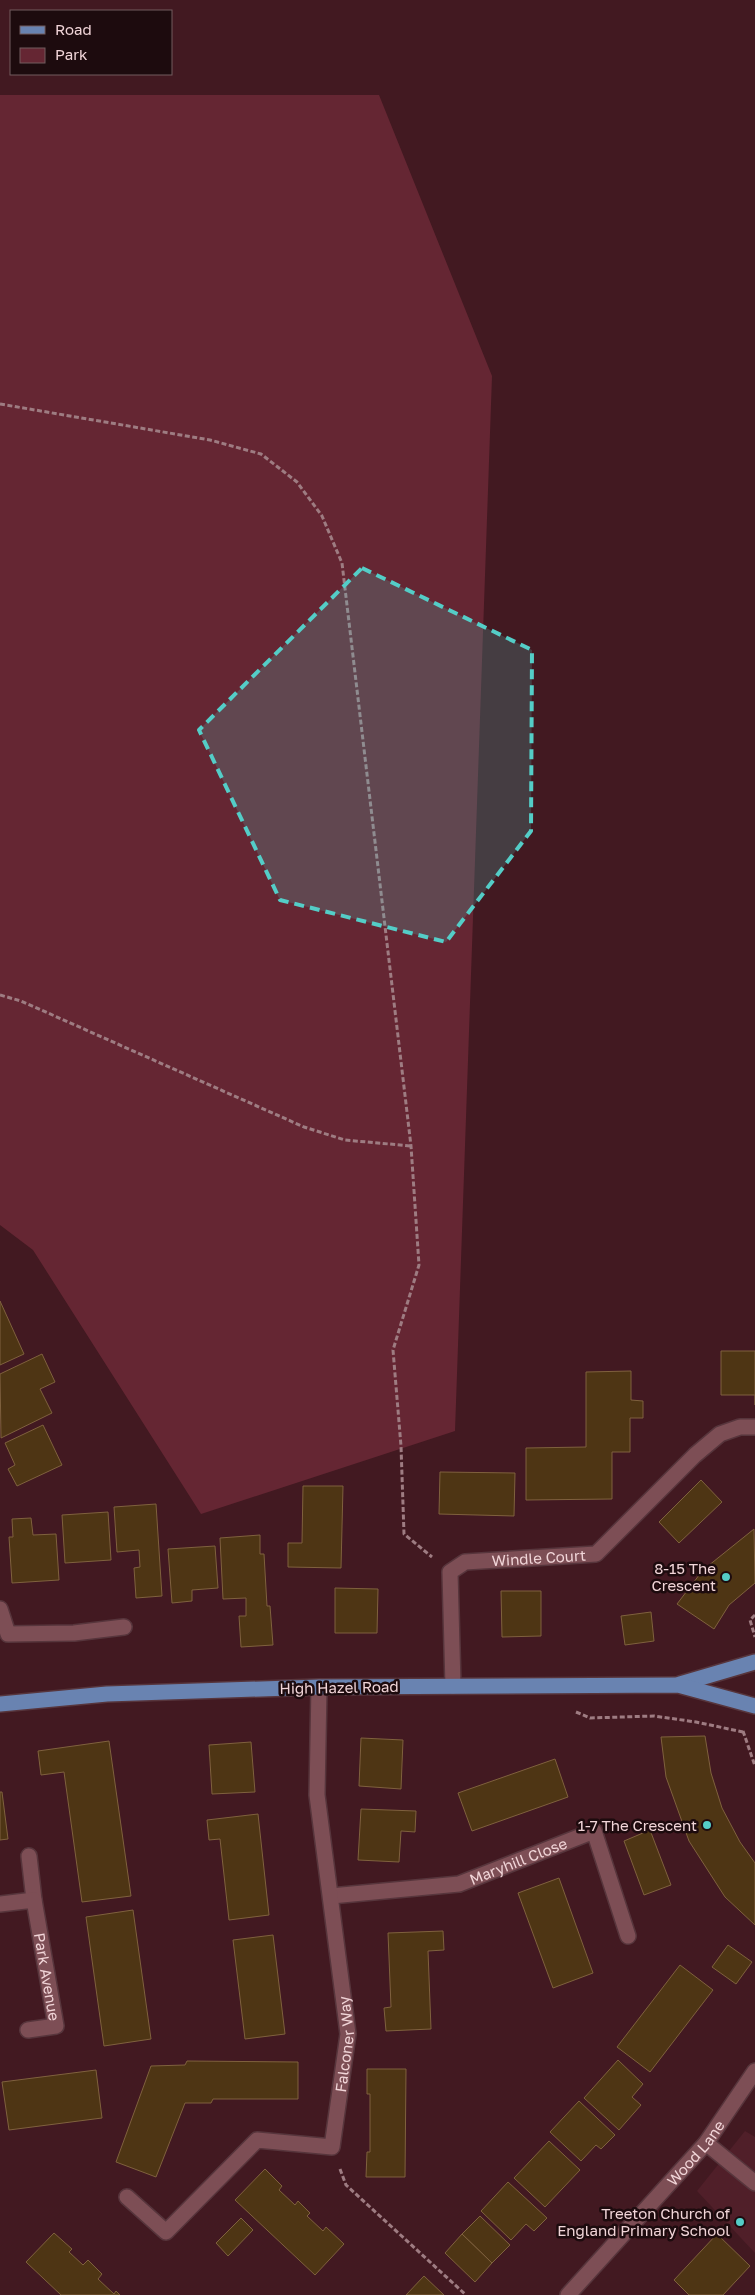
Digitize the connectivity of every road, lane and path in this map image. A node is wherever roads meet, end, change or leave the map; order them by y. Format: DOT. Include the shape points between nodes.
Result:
graph roads {
  1 [pos="0,404"];
  2 [pos="0,995"];
  3 [pos="411,1146"];
  4 [pos="755,1427"];
  5 [pos="450,1572"];
  6 [pos="0,1609"];
  7 [pos="755,1615"];
  8 [pos="124,1627"];
  9 [pos="755,1637"];
  10 [pos="755,1662"];
  11 [pos="678,1685"];
  12 [pos="453,1686"];
  13 [pos="572,1686"];
  14 [pos="319,1687"];
  15 [pos="0,1704"];
  16 [pos="755,1706"];
  17 [pos="746,1725"];
  18 [pos="743,1732"];
  19 [pos="755,1766"];
  20 [pos="29,1856"];
  21 [pos="331,1896"];
  22 [pos="34,1900"];
  23 [pos="0,1904"];
  24 [pos="628,1936"];
  25 [pos="28,2030"];
  26 [pos="755,2071"];
  27 [pos="706,2143"];
  28 [pos="332,2147"];
  29 [pos="755,2183"];
  30 [pos="127,2197"];
  31 [pos="466,2295"];
  32 [pos="568,2295"];
  1 -- 3 [label="path" via="210,440 261,454 297,482 322,516 342,563"];
  2 -- 3 [label="path" via="21,1001 304,1127 345,1140"];
  3 -- 5 [label="path" via="419,1265 393,1350 404,1534"];
  4 -- 5 [label="street, Windle Court" via="720,1434 596,1554 466,1562"];
  5 -- 12 [label="street"];
  6 -- 8 [label="street" via="8,1634 74,1634"];
  7 -- 9 [label="path" via="750,1620"];
  10 -- 11 [label="main road, High Hazel Road"];
  11 -- 13 [label="main road, High Hazel Road"];
  11 -- 16 [label="main road, High Hazel Road"];
  12 -- 13 [label="main road, High Hazel Road"];
  12 -- 14 [label="main road, High Hazel Road"];
  13 -- 18 [label="path" via="568,1708 590,1718 654,1716"];
  14 -- 15 [label="main road, High Hazel Road" via="107,1694"];
  14 -- 21 [label="street, Falconer Way" via="317,1794"];
  17 -- 18 [label="path"];
  18 -- 19 [label="path"];
  20 -- 22 [label="street, Park Avenue"];
  21 -- 24 [label="street, Maryhill Close" via="459,1884 594,1831"];
  21 -- 28 [label="street, Falconer Way" via="348,2034"];
  22 -- 23 [label="street"];
  22 -- 25 [label="street, Park Avenue" via="56,2026"];
  26 -- 27 [label="street, Wood Lane"];
  27 -- 29 [label="street"];
  27 -- 32 [label="street, Wood Lane"];
  28 -- 30 [label="street" via="256,2140 166,2232"];
  28 -- 31 [label="path" via="346,2185"];
}
